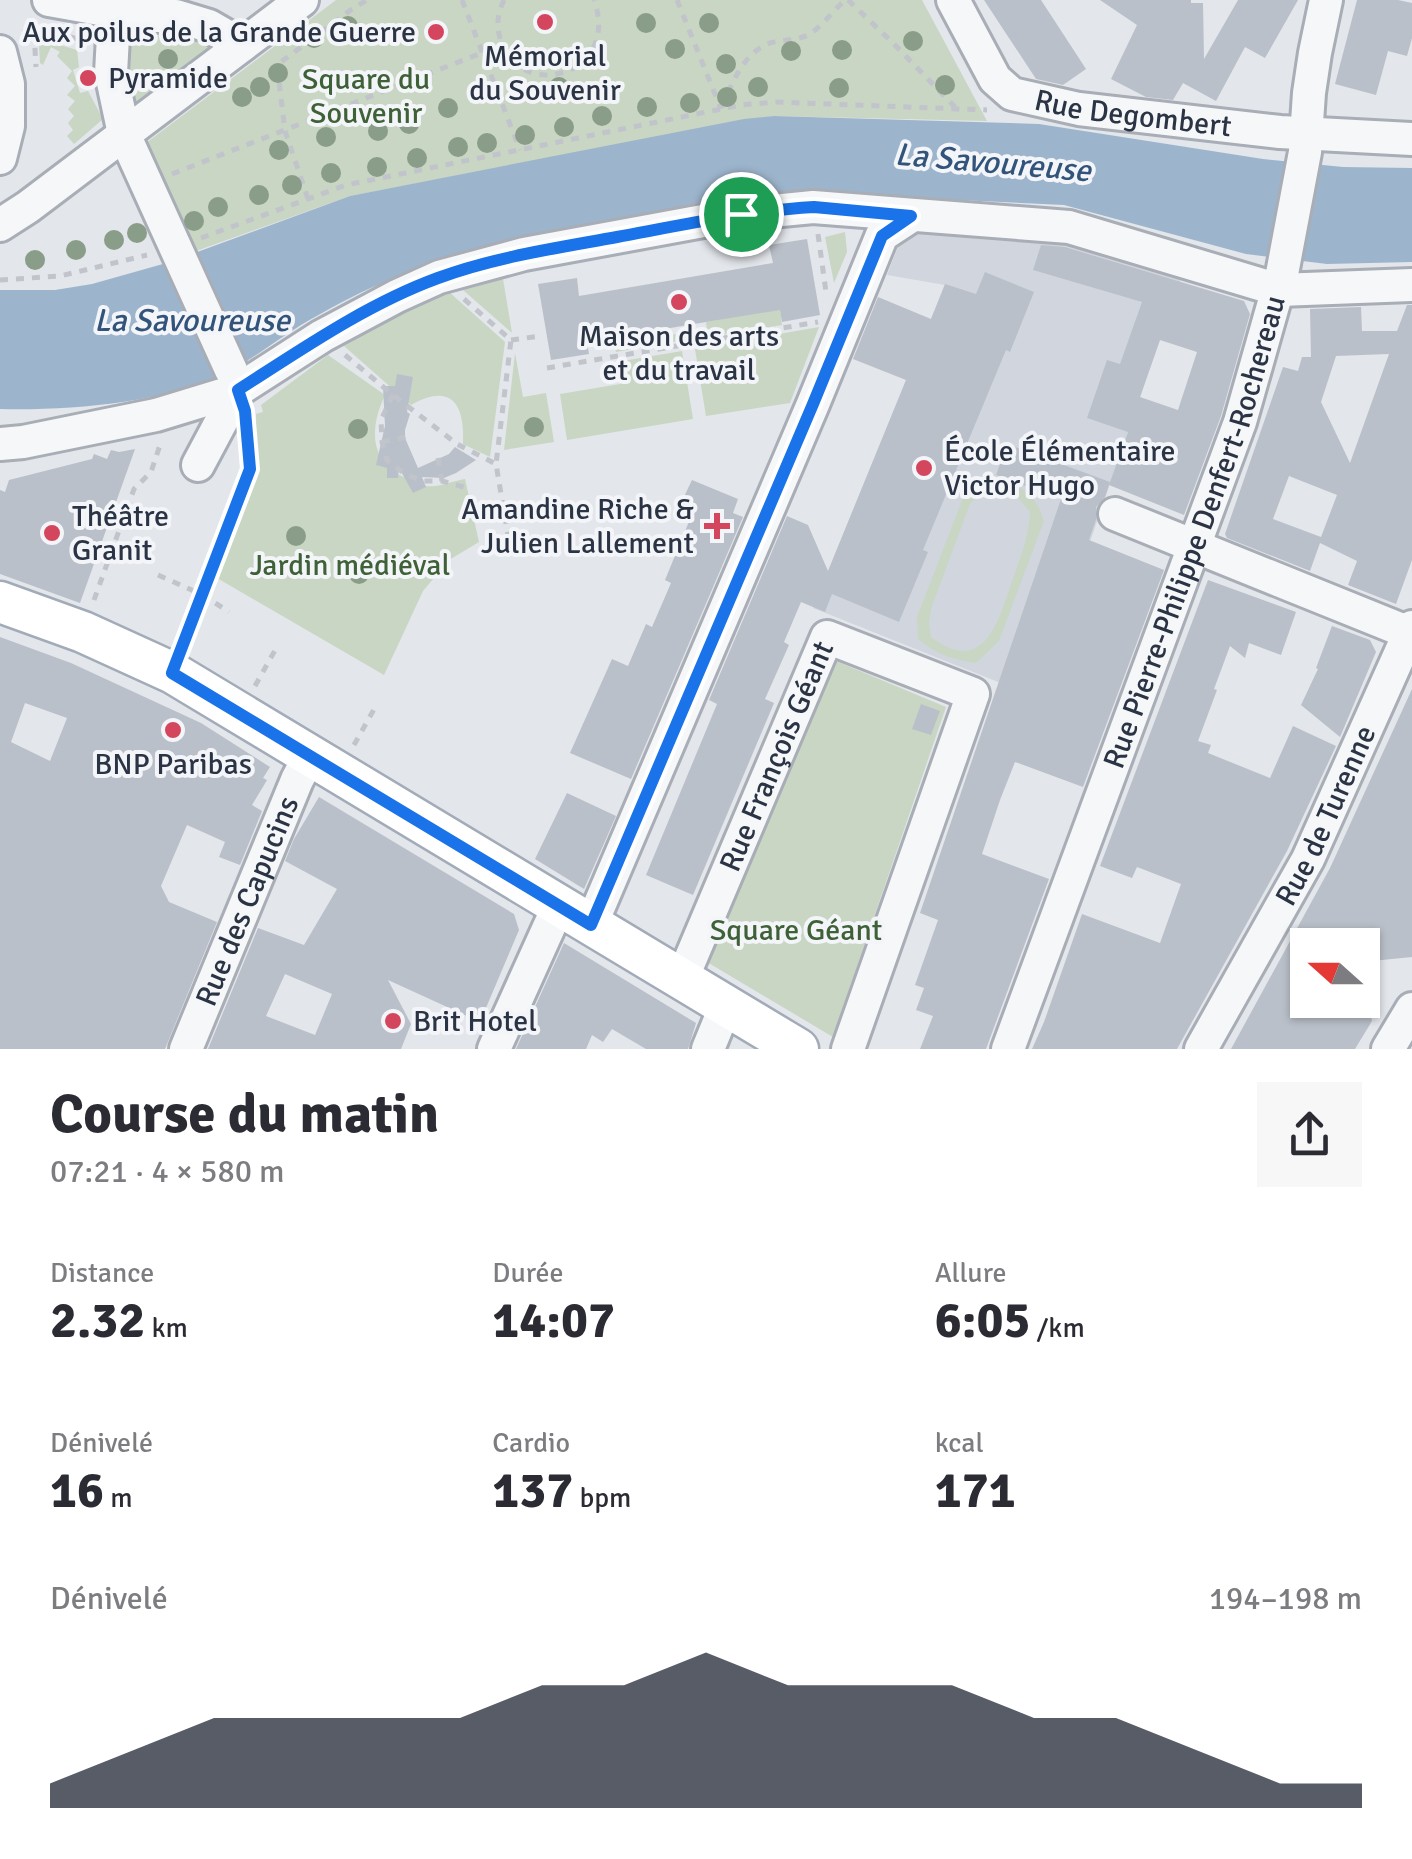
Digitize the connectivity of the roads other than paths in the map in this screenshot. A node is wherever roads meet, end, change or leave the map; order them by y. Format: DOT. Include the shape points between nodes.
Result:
graph roads {
  1 [pos="49,0"];
  2 [pos="219,0"];
  3 [pos="302,0"];
  4 [pos="953,0"];
  5 [pos="1326,0"];
  6 [pos="115,6"];
  7 [pos="176,16"];
  8 [pos="5,42"];
  9 [pos="242,45"];
  10 [pos="124,134"];
  11 [pos="1412,139"];
  12 [pos="1305,146"];
  13 [pos="0,158"];
  14 [pos="911,216"];
  15 [pos="0,225"];
  16 [pos="1282,278"];
  17 [pos="1412,285"];
  18 [pos="235,380"];
  19 [pos="0,444"];
  20 [pos="198,465"];
  21 [pos="1114,514"];
  22 [pos="1194,546"];
  23 [pos="0,602"];
  24 [pos="1411,631"];
  25 [pos="324,764"];
  26 [pos="575,915"];
  27 [pos="682,979"];
  28 [pos="726,1005"];
  29 [pos="1412,1009"];
  30 [pos="186,1049"];
  31 [pos="494,1049"];
  32 [pos="708,1049"];
  33 [pos="798,1049"];
  34 [pos="848,1049"];
  35 [pos="1008,1049"];
  36 [pos="1201,1049"];
  37 [pos="1388,1049"];
  1 -- 6 [label="street"];
  2 -- 7 [label="street"];
  3 -- 9 [label="street"];
  4 -- 12 [label="street, Rue Degombert" via="994,80 1012,94"];
  5 -- 12 [label="street, Rue Pierre-Philippe Denfert-Rochereau"];
  6 -- 7 [label="street" via="138,16"];
  6 -- 10 [label="street" via="111,73"];
  7 -- 9 [label="street"];
  8 -- 13 [label="street" via="8,126"];
  9 -- 10 [label="street"];
  10 -- 15 [label="street"];
  10 -- 18 [label="street"];
  11 -- 12 [label="street, Rue Degombert"];
  12 -- 16 [label="street, Rue Pierre-Philippe Denfert-Rochereau"];
  14 -- 16 [label="street" via="1069,226"];
  14 -- 18 [label="street" via="814,207 741,214 524,254 439,277"];
  14 -- 26 [label="street" via="882,236 838,322"];
  16 -- 17 [label="street"];
  16 -- 22 [label="street, Rue Pierre-Philippe Denfert-Rochereau" via="1240,422"];
  18 -- 19 [label="street" via="156,415"];
  18 -- 20 [label="street"];
  21 -- 22 [label="street"];
  22 -- 24 [label="street"];
  22 -- 35 [label="street, Rue Pierre-Philippe Denfert-Rochereau"];
  23 -- 25 [label="main road" via="172,673"];
  24 -- 36 [label="street, Rue de Turenne" via="1308,859"];
  25 -- 26 [label="main road"];
  25 -- 30 [label="street, Rue des Capucins" via="296,780"];
  26 -- 27 [label="main road"];
  26 -- 31 [label="street"];
  27 -- 28 [label="main road"];
  27 -- 34 [label="street, Rue François Géant" via="828,637 973,694"];
  28 -- 32 [label="street"];
  28 -- 33 [label="main road"];
  29 -- 37 [label="street"];
}
